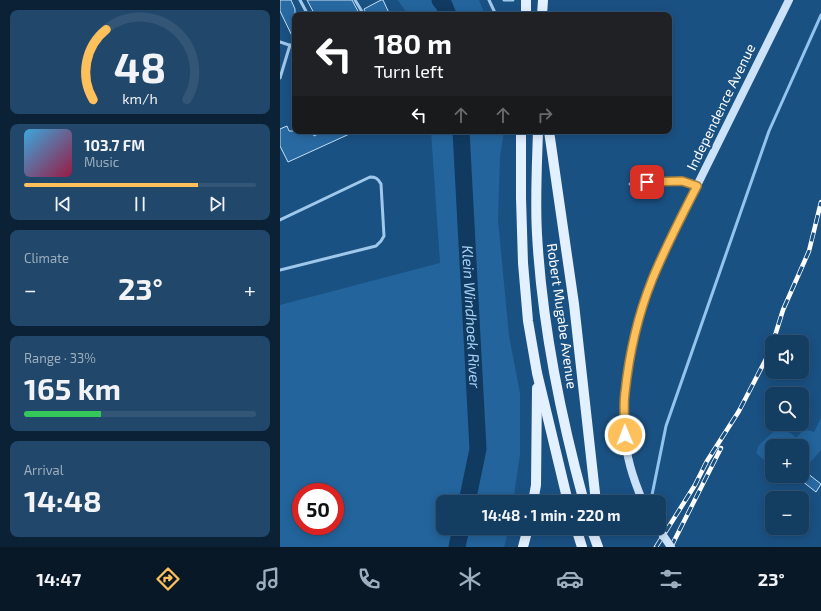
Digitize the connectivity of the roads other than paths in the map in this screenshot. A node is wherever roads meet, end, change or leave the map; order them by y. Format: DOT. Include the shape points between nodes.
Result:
graph roads {
  1 [pos="300,0"];
  2 [pos="355,0"];
  3 [pos="489,0"];
  4 [pos="504,0"];
  5 [pos="513,0"];
  6 [pos="526,0"];
  7 [pos="543,0"];
  8 [pos="789,0"];
  9 [pos="306,12"];
  10 [pos="362,12"];
  11 [pos="495,12"];
  12 [pos="526,12"];
  13 [pos="542,12"];
  14 [pos="280,42"];
  15 [pos="290,45"];
  16 [pos="280,78"];
  17 [pos="521,134"];
  18 [pos="538,134"];
  19 [pos="549,134"];
  20 [pos="630,184"];
  21 [pos="697,186"];
  22 [pos="280,220"];
  23 [pos="280,270"];
  24 [pos="537,372"];
  25 [pos="534,495"];
  26 [pos="566,495"];
  27 [pos="582,495"];
  28 [pos="595,495"];
  29 [pos="640,495"];
  30 [pos="526,535"];
  31 [pos="578,535"];
  32 [pos="594,535"];
  33 [pos="663,535"];
  34 [pos="523,547"];
  35 [pos="582,547"];
  36 [pos="598,547"];
  37 [pos="672,547"];
  1 -- 9 [label="lane"];
  2 -- 10 [label="lane"];
  3 -- 11 [label="lane"];
  4 -- 5 [label="lane"];
  6 -- 12 [label="main road"];
  7 -- 13 [label="main road"];
  8 -- 21 [label="main road, Independence Avenue"];
  14 -- 15 [label="lane"];
  15 -- 16 [label="lane"];
  17 -- 24 [label="main road" via="525,285"];
  18 -- 27 [label="main road, Robert Mugabe Avenue" via="537,234 548,345 566,434"];
  19 -- 28 [label="main road" via="574,304"];
  20 -- 21 [label="lane" via="682,181"];
  21 -- 29 [label="main road, Independence Avenue" via="652,280 639,317 631,352 624,408 625,435 631,469"];
  22 -- 23 [label="lane" via="370,177 379,180 381,184 384,236 376,246"];
  24 -- 25 [label="main road"];
  24 -- 26 [label="main road"];
  30 -- 34 [label="main road"];
  31 -- 35 [label="main road"];
  32 -- 36 [label="main road"];
  33 -- 37 [label="main road, bridge"];
}
